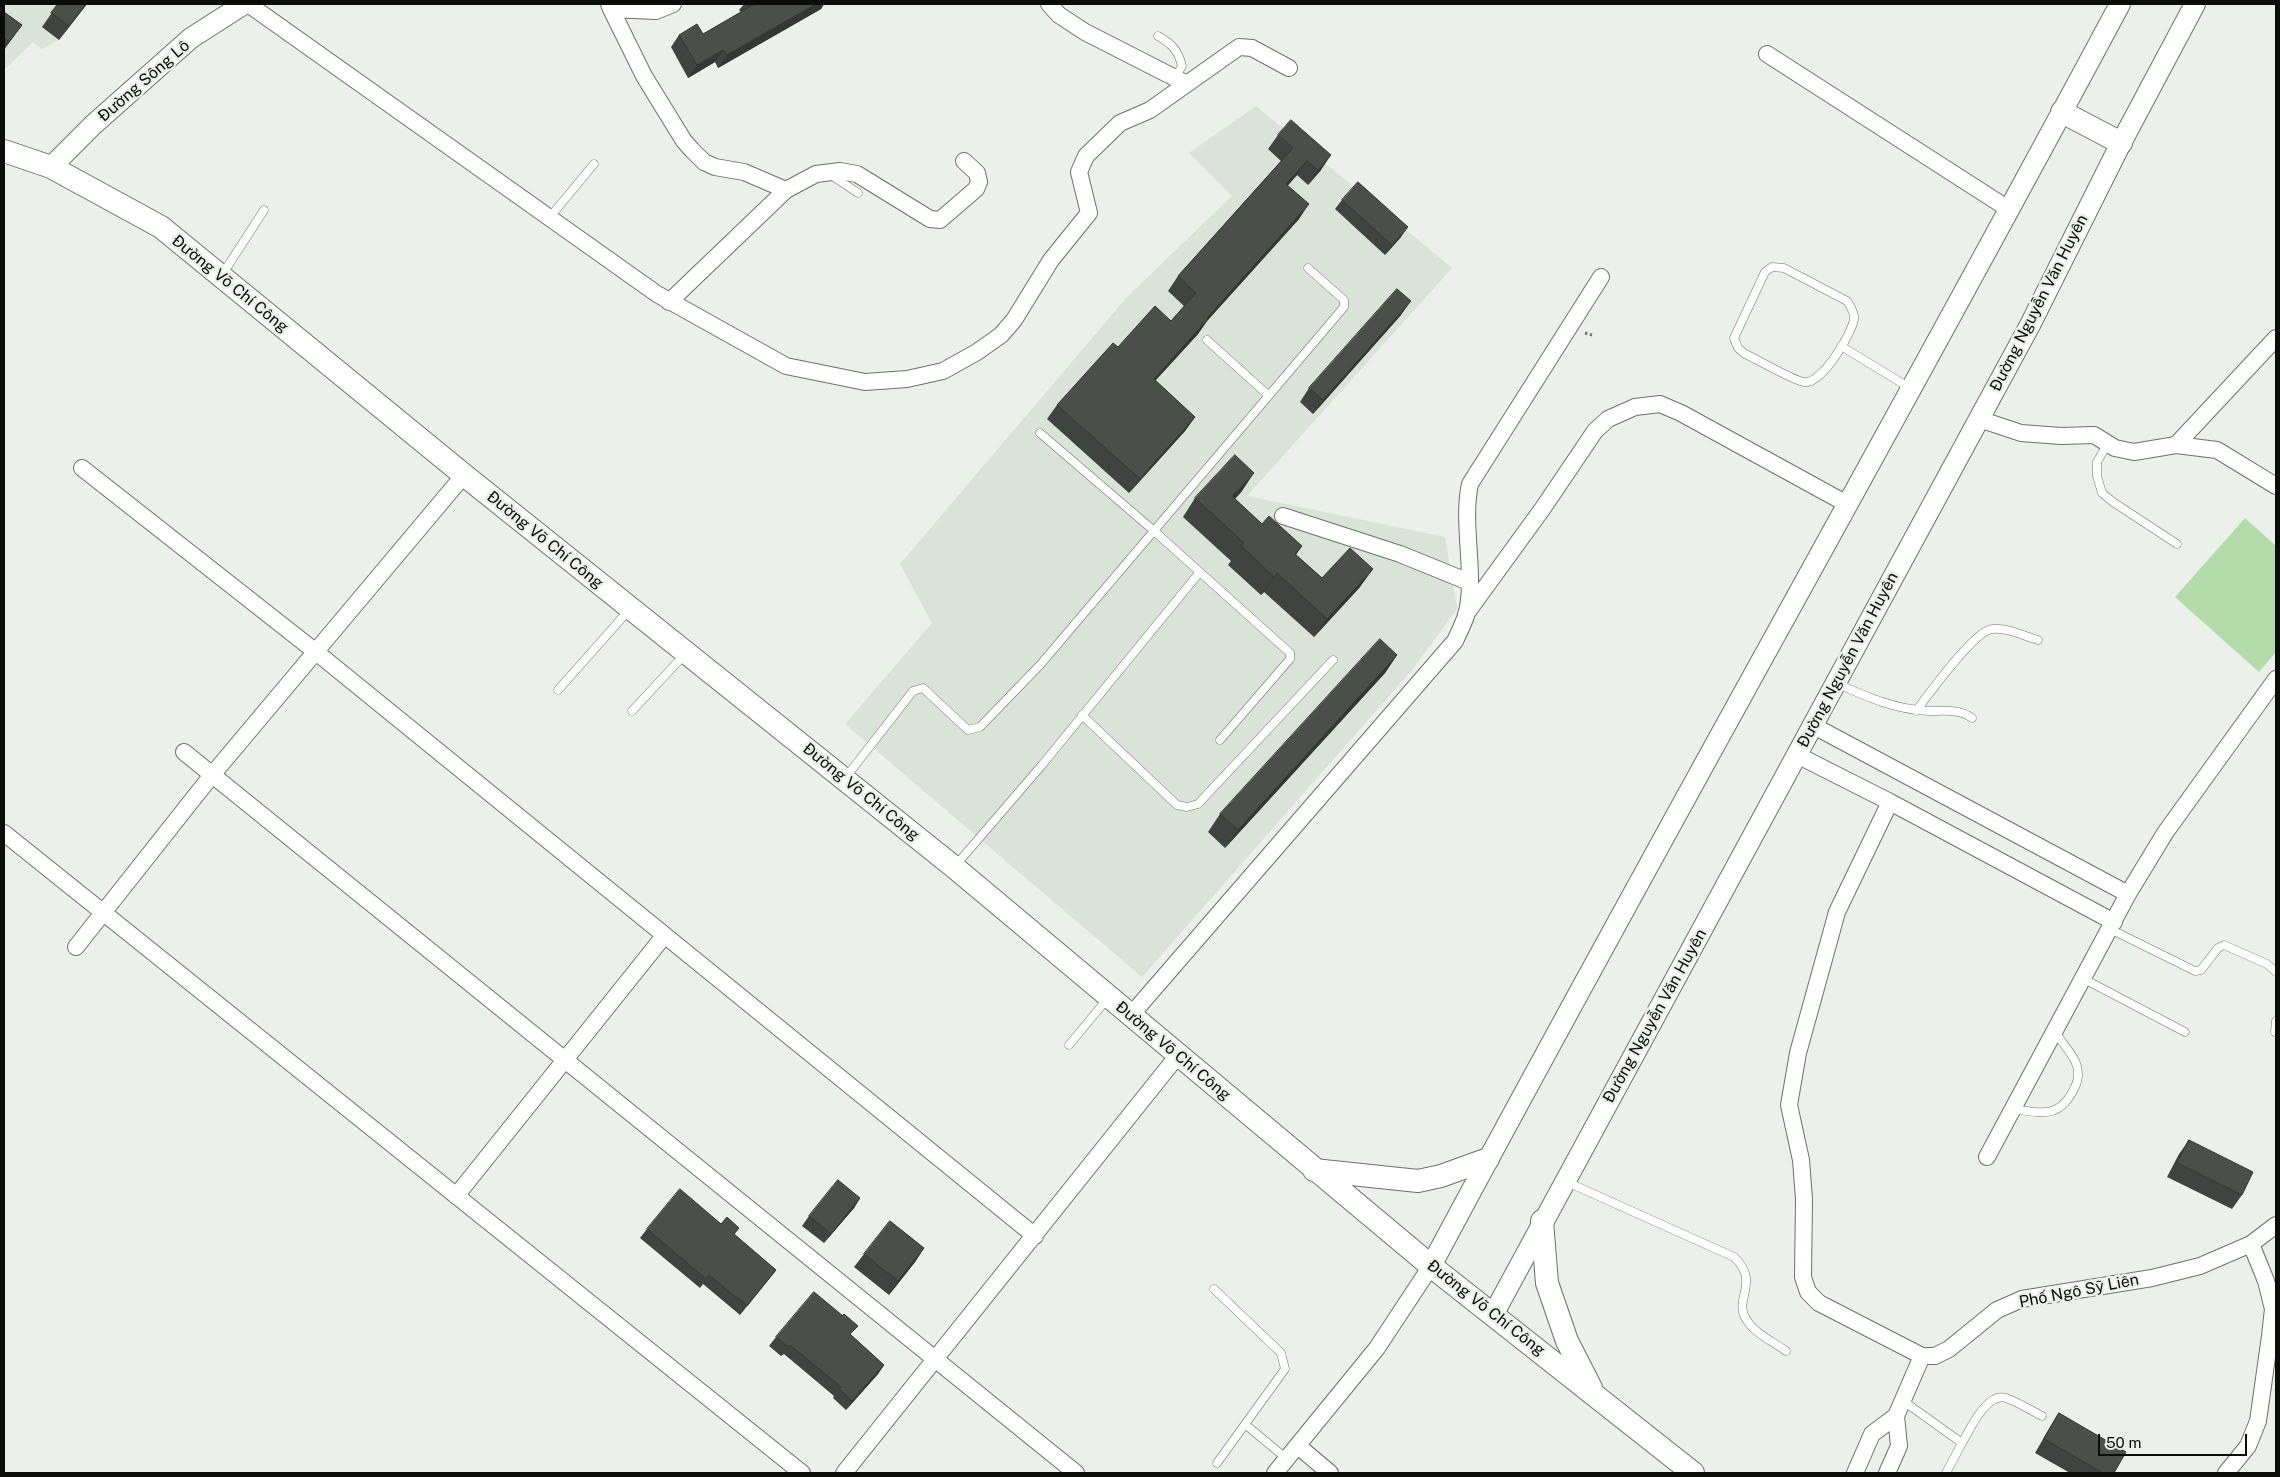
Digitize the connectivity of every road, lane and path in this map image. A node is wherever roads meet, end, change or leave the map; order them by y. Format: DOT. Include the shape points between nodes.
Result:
graph roads {
  1 [pos="673,4"];
  2 [pos="1049,4"];
  3 [pos="2120,4"];
  4 [pos="2195,4"];
  5 [pos="236,6"];
  6 [pos="610,6"];
  7 [pos="1158,36"];
  8 [pos="1768,54"];
  9 [pos="1289,68"];
  10 [pos="1180,81"];
  11 [pos="2062,112"];
  12 [pos="2121,143"];
  13 [pos="4,151"];
  14 [pos="964,162"];
  15 [pos="594,164"];
  16 [pos="51,167"];
  17 [pos="828,172"];
  18 [pos="786,190"];
  19 [pos="858,193"];
  20 [pos="264,210"];
  21 [pos="2010,210"];
  22 [pos="550,217"];
  23 [pos="1308,268"];
  24 [pos="221,277"];
  25 [pos="1601,277"];
  26 [pos="669,302"];
  27 [pos="2276,338"];
  28 [pos="1208,340"];
  29 [pos="1841,346"];
  30 [pos="1910,388"];
  31 [pos="1268,394"];
  32 [pos="1979,419"];
  33 [pos="1040,433"];
  34 [pos="2108,443"];
  35 [pos="2176,445"];
  36 [pos="82,468"];
  37 [pos="464,475"];
  38 [pos="2276,486"];
  39 [pos="1847,504"];
  40 [pos="1283,516"];
  41 [pos="1153,530"];
  42 [pos="2177,544"];
  43 [pos="1200,573"];
  44 [pos="1469,582"];
  45 [pos="630,608"];
  46 [pos="1466,614"];
  47 [pos="2038,640"];
  48 [pos="316,652"];
  49 [pos="687,653"];
  50 [pos="1333,660"];
  51 [pos="2276,679"];
  52 [pos="1835,682"];
  53 [pos="558,690"];
  54 [pos="632,711"];
  55 [pos="1916,711"];
  56 [pos="1082,715"];
  57 [pos="1972,718"];
  58 [pos="1812,725"];
  59 [pos="1220,740"];
  60 [pos="184,752"];
  61 [pos="1797,755"];
  62 [pos="212,775"];
  63 [pos="844,779"];
  64 [pos="1890,802"];
  65 [pos="4,833"];
  66 [pos="954,867"];
  67 [pos="2128,894"];
  68 [pos="103,913"];
  69 [pos="2112,925"];
  70 [pos="664,936"];
  71 [pos="76,947"];
  72 [pos="2276,972"];
  73 [pos="2084,979"];
  74 [pos="1110,997"];
  75 [pos="1131,1015"];
  76 [pos="2276,1021"];
  77 [pos="2055,1032"];
  78 [pos="2185,1032"];
  79 [pos="2275,1032"];
  80 [pos="1069,1045"];
  81 [pos="1179,1054"];
  82 [pos="565,1060"];
  83 [pos="2012,1110"];
  84 [pos="1987,1157"];
  85 [pos="1488,1159"];
  86 [pos="1314,1170"];
  87 [pos="1565,1181"];
  88 [pos="456,1196"];
  89 [pos="1542,1222"];
  90 [pos="2276,1225"];
  91 [pos="1035,1236"];
  92 [pos="2251,1244"];
  93 [pos="1431,1266"];
  94 [pos="1214,1288"];
  95 [pos="1494,1313"];
  96 [pos="1786,1351"];
  97 [pos="1922,1356"];
  98 [pos="935,1359"];
  99 [pos="1597,1397"];
  100 [pos="1902,1400"];
  101 [pos="1896,1416"];
  102 [pos="2042,1416"];
  103 [pos="1246,1425"];
  104 [pos="1962,1443"];
  105 [pos="1298,1446"];
  106 [pos="1287,1459"];
  107 [pos="1217,1463"];
  108 [pos="802,1473"];
  109 [pos="844,1473"];
  110 [pos="1076,1473"];
  111 [pos="1275,1473"];
  112 [pos="1330,1473"];
  113 [pos="1693,1473"];
  114 [pos="1855,1473"];
  115 [pos="1887,1473"];
  116 [pos="1946,1473"];
  117 [pos="2226,1473"];
  1 -- 6 [label="street" via="656,11"];
  2 -- 10 [label="street" via="1059,15 1085,32"];
  3 -- 11 [label="street"];
  4 -- 12 [label="street, Đường Nguyễn Văn Huyên"];
  5 -- 16 [label="street, Đường Sông Lô" via="191,38"];
  5 -- 22 [label="street"];
  6 -- 18 [label="street" via="644,76 692,150 704,162 744,172"];
  7 -- 10 [label="lane" via="1171,43 1179,54 1182,66"];
  8 -- 21 [label="street"];
  9 -- 10 [label="street" via="1252,48 1239,47"];
  10 -- 26 [label="street" via="1150,110 1120,123 1086,156 1079,172 1089,213 1051,260 1002,335 943,371 907,379 865,382 786,366"];
  11 -- 12 [label="main road"];
  11 -- 21 [label="street"];
  12 -- 32 [label="street, Đường Nguyễn Văn Huyên"];
  13 -- 16 [label="main road, Đường Võ Chí Công"];
  14 -- 17 [label="street" via="979,182 976,189 940,220 930,219 857,174"];
  15 -- 22 [label="lane"];
  16 -- 24 [label="main road, Đường Võ Chí Công" via="161,227"];
  17 -- 18 [label="street" via="816,174"];
  17 -- 19 [label="lane"];
  18 -- 26 [label="street"];
  20 -- 24 [label="lane"];
  21 -- 30 [label="street"];
  22 -- 26 [label="street"];
  23 -- 31 [label="lane" via="1344,300 1344,308"];
  24 -- 37 [label="main road, Đường Võ Chí Công"];
  25 -- 44 [label="street" via="1470,484 1466,502"];
  27 -- 35 [label="street"];
  28 -- 31 [label="lane"];
  29 -- 29 [label="lane" via="1825,372 1816,380 1804,382 1745,354 1734,338 1765,272 1772,267 1784,268 1847,301 1855,318"];
  29 -- 30 [label="lane"];
  30 -- 39 [label="street"];
  31 -- 41 [label="lane"];
  32 -- 34 [label="street" via="2021,433 2094,435"];
  32 -- 52 [label="street, Đường Nguyễn Văn Huyên"];
  33 -- 41 [label="lane"];
  34 -- 35 [label="street" via="2134,452"];
  34 -- 42 [label="lane" via="2097,462 2102,493"];
  35 -- 38 [label="street" via="2217,450"];
  36 -- 48 [label="street"];
  37 -- 45 [label="main road, Đường Võ Chí Công"];
  37 -- 48 [label="street"];
  39 -- 46 [label="street" via="1681,413 1660,404 1635,407 1608,419 1595,431"];
  39 -- 85 [label="street"];
  40 -- 44 [label="street" via="1400,554"];
  41 -- 43 [label="lane"];
  41 -- 63 [label="lane" via="1040,665 980,727 968,730 923,688 917,689"];
  43 -- 56 [label="lane"];
  43 -- 59 [label="lane" via="1290,653 1290,660"];
  44 -- 46 [label="street"];
  45 -- 49 [label="main road, Đường Võ Chí Công"];
  45 -- 53 [label="lane"];
  46 -- 75 [label="street" via="1455,641"];
  47 -- 55 [label="lane" via="2001,629 1985,631 1961,654"];
  48 -- 62 [label="street"];
  48 -- 70 [label="street"];
  49 -- 54 [label="lane"];
  49 -- 63 [label="main road, Đường Võ Chí Công"];
  50 -- 56 [label="lane" via="1198,804 1187,807 1177,805"];
  51 -- 67 [label="street" via="2165,833"];
  52 -- 55 [label="lane" via="1884,704"];
  52 -- 58 [label="street, Đường Nguyễn Văn Huyên"];
  55 -- 57 [label="lane" via="1955,712"];
  56 -- 66 [label="lane"];
  58 -- 61 [label="street, Đường Nguyễn Văn Huyên"];
  58 -- 67 [label="street"];
  60 -- 62 [label="street"];
  61 -- 64 [label="street"];
  61 -- 87 [label="street, Đường Nguyễn Văn Huyên"];
  62 -- 68 [label="street"];
  62 -- 82 [label="street"];
  63 -- 66 [label="main road, Đường Võ Chí Công"];
  64 -- 69 [label="street"];
  64 -- 97 [label="street" via="1837,912 1798,1054 1789,1105 1801,1160 1804,1277 1808,1292 1819,1303"];
  65 -- 68 [label="street"];
  66 -- 74 [label="main road, Đường Võ Chí Công"];
  67 -- 69 [label="street"];
  68 -- 71 [label="street"];
  68 -- 88 [label="street"];
  69 -- 72 [label="lane" via="2195,971 2201,970 2224,945 2268,964"];
  69 -- 73 [label="street"];
  70 -- 82 [label="street"];
  70 -- 91 [label="street"];
  73 -- 77 [label="street"];
  73 -- 78 [label="lane"];
  74 -- 75 [label="main road, Đường Võ Chí Công"];
  74 -- 80 [label="lane"];
  75 -- 81 [label="main road, Đường Võ Chí Công"];
  76 -- 79 [label="lane"];
  77 -- 83 [label="street"];
  77 -- 83 [label="lane" via="2076,1061 2079,1079 2070,1097 2059,1110 2044,1113"];
  81 -- 86 [label="main road, Đường Võ Chí Công"];
  81 -- 91 [label="street"];
  82 -- 88 [label="street"];
  82 -- 98 [label="street"];
  83 -- 84 [label="street"];
  85 -- 86 [label="main road" via="1418,1181"];
  85 -- 93 [label="street"];
  86 -- 93 [label="main road, Đường Võ Chí Công"];
  87 -- 89 [label="street, Đường Nguyễn Văn Huyên"];
  87 -- 96 [label="lane" via="1734,1257 1744,1266 1747,1280 1744,1317 1753,1328"];
  88 -- 108 [label="street"];
  89 -- 95 [label="street, Đường Nguyễn Văn Huyên"];
  89 -- 99 [label="main road" via="1547,1283 1567,1341"];
  90 -- 92 [label="street, Phố Ngô Sỹ Liên"];
  91 -- 98 [label="street"];
  92 -- 97 [label="street, Phố Ngô Sỹ Liên" via="2200,1266 2152,1278 2022,1299 1998,1310 1949,1349 1935,1356"];
  92 -- 117 [label="street" via="2273,1309 2258,1421 2248,1446"];
  93 -- 95 [label="main road, Đường Võ Chí Công"];
  93 -- 105 [label="street" via="1377,1348"];
  94 -- 103 [label="lane" via="1281,1353 1285,1362 1285,1370"];
  95 -- 99 [label="main road, Đường Võ Chí Công"];
  97 -- 100 [label="street"];
  98 -- 109 [label="street"];
  98 -- 110 [label="street"];
  99 -- 113 [label="main road, Đường Võ Chí Công"];
  100 -- 101 [label="street"];
  100 -- 104 [label="lane"];
  101 -- 114 [label="street" via="1872,1434"];
  101 -- 115 [label="street" via="1898,1446"];
  102 -- 104 [label="lane" via="2005,1397 1996,1398 1986,1404"];
  103 -- 106 [label="lane"];
  103 -- 107 [label="lane"];
  104 -- 116 [label="lane"];
  105 -- 106 [label="street"];
  105 -- 112 [label="street"];
  106 -- 111 [label="street"];
}
